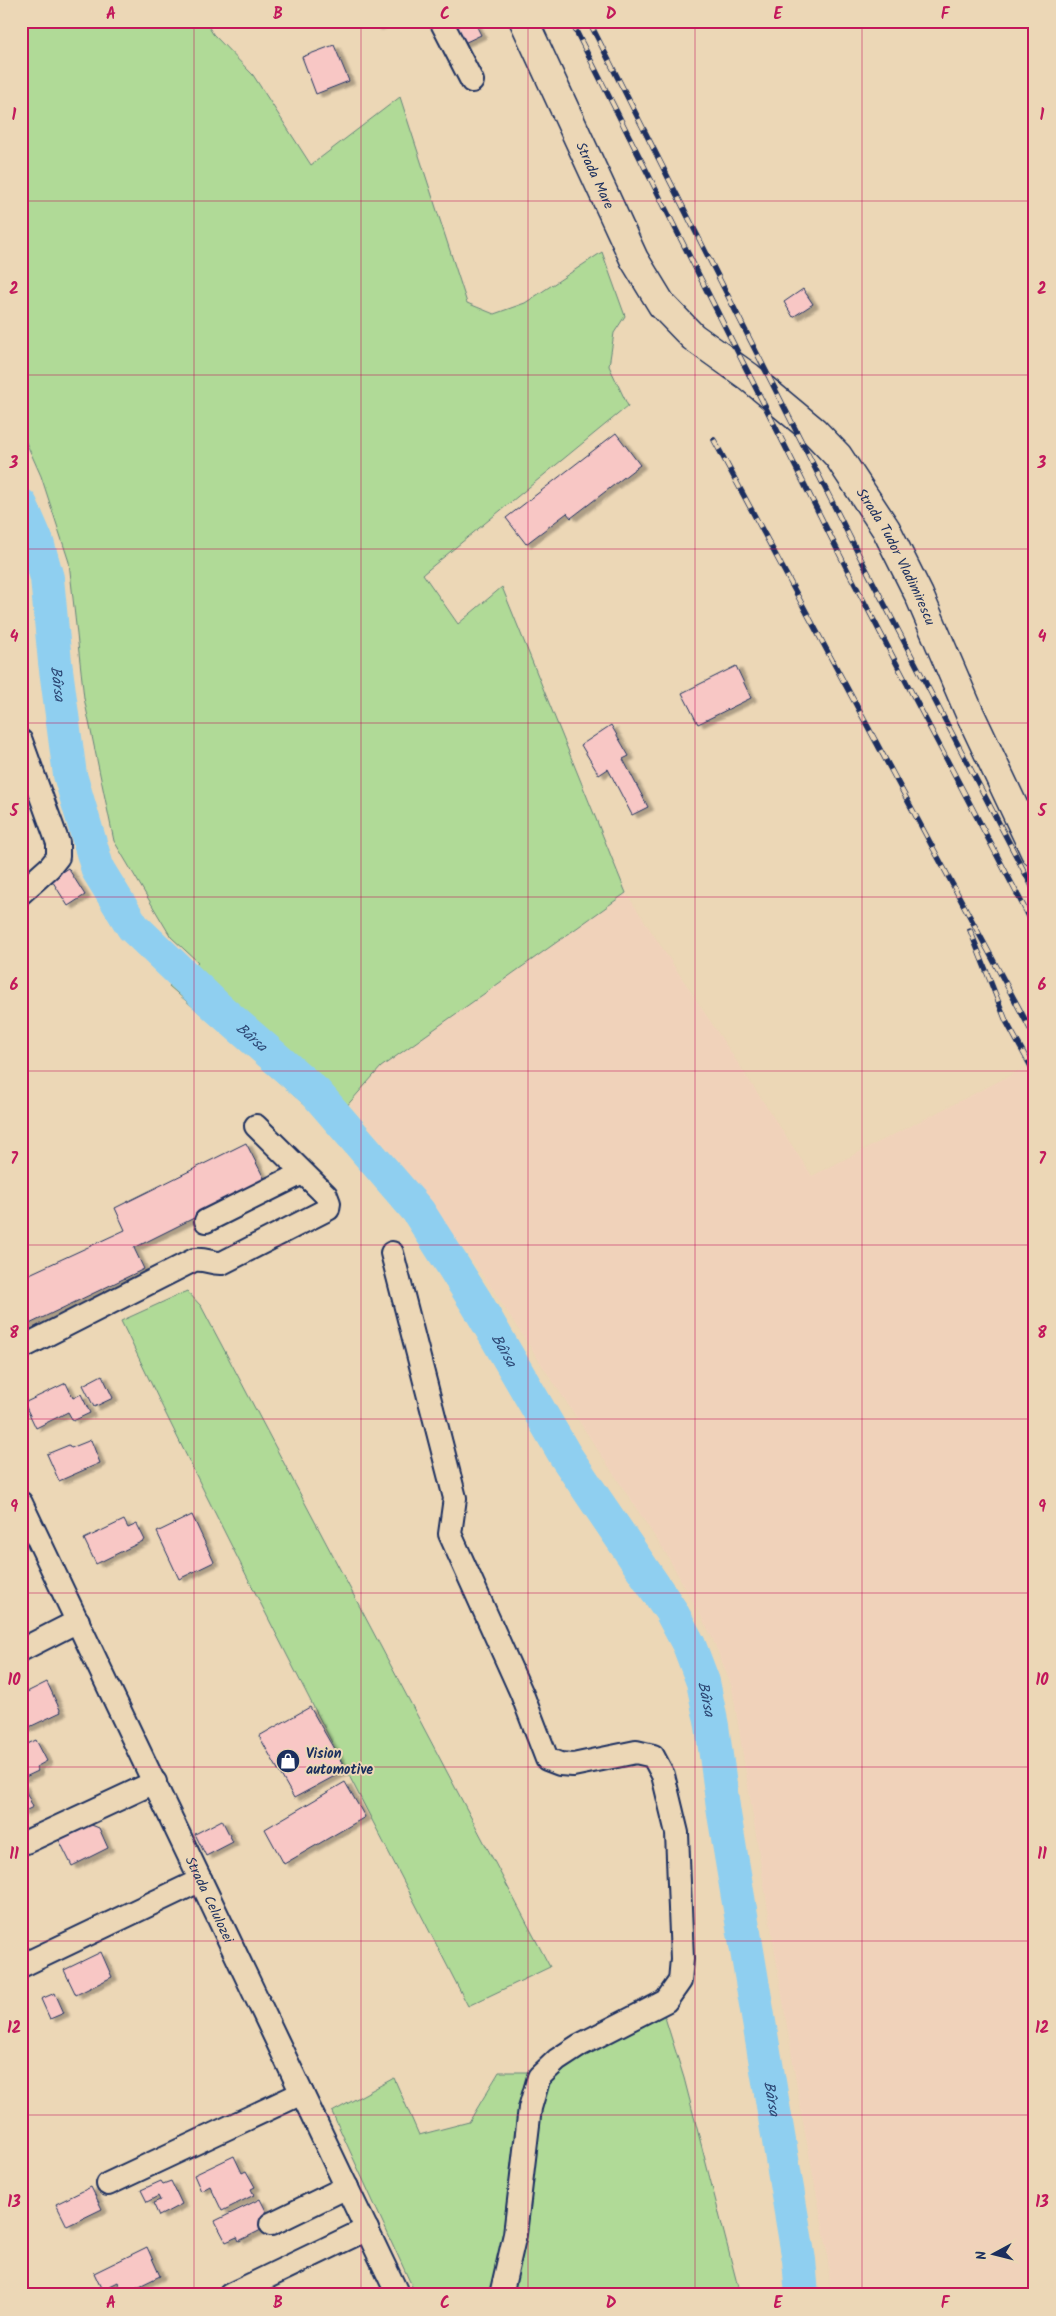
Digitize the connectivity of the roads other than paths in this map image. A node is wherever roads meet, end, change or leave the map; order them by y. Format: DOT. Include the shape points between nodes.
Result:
graph roads {
  1 [pos="440,21"];
  2 [pos="524,21"];
  3 [pos="472,81"];
  4 [pos="677,323"];
  5 [pos="21,741"];
  6 [pos="1027,814"];
  7 [pos="1035,852"];
  8 [pos="21,893"];
  9 [pos="256,1126"];
  10 [pos="302,1173"];
  11 [pos="206,1221"];
  12 [pos="392,1253"];
  13 [pos="21,1348"];
  14 [pos="21,1502"];
  15 [pos="78,1621"];
  16 [pos="21,1650"];
  17 [pos="155,1782"];
  18 [pos="26,1842"];
  19 [pos="201,1880"];
  20 [pos="21,1966"];
  21 [pos="302,2092"];
  22 [pos="108,2184"];
  23 [pos="347,2187"];
  24 [pos="271,2224"];
  25 [pos="367,2229"];
  26 [pos="396,2294"];
  27 [pos="230,2295"];
  28 [pos="501,2295"];
  1 -- 3 [label="street"];
  2 -- 4 [label="main road, Strada Mare" via="634,259"];
  4 -- 6 [label="main road, Strada Tudor Vladimirescu" via="814,431 838,456 861,488 886,529"];
  5 -- 8 [label="street" via="58,843 58,857"];
  6 -- 7 [label="main road, Strada Tudor Vladimirescu"];
  9 -- 10 [label="street"];
  10 -- 11 [label="street"];
  10 -- 13 [label="street" via="326,1195 329,1203 324,1213 222,1263 194,1260"];
  12 -- 28 [label="street" via="455,1498 450,1534 522,1694 547,1759 573,1765 636,1752 653,1756 664,1775 677,1833 680,1981 666,2001 580,2045 557,2060 539,2078 530,2108 515,2234"];
  14 -- 15 [label="street, Strada Celulozei"];
  15 -- 16 [label="street"];
  15 -- 17 [label="street, Strada Celulozei"];
  17 -- 18 [label="street"];
  17 -- 19 [label="street, Strada Celulozei"];
  19 -- 20 [label="street"];
  19 -- 21 [label="street, Strada Celulozei"];
  21 -- 22 [label="street"];
  21 -- 23 [label="street, Strada Celulozei"];
  23 -- 24 [label="street"];
  23 -- 25 [label="street, Strada Celulozei"];
  25 -- 26 [label="street, Strada Celulozei"];
  25 -- 27 [label="street"];
}
